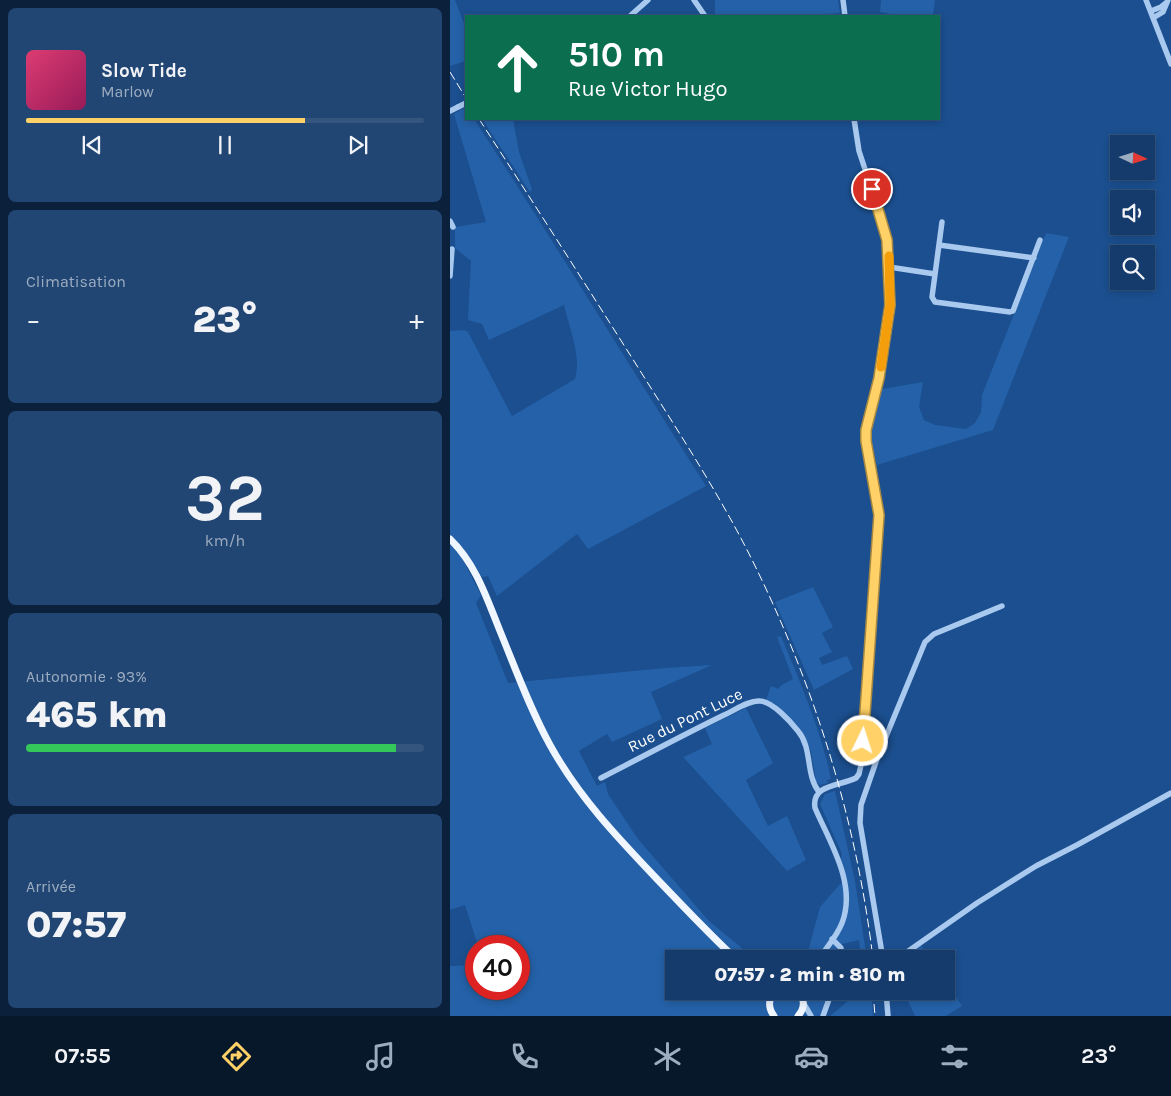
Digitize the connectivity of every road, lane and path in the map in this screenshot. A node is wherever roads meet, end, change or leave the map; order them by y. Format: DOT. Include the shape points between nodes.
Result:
graph roads {
  1 [pos="648,0"];
  2 [pos="694,0"];
  3 [pos="843,0"];
  4 [pos="1146,0"];
  5 [pos="1168,0"];
  6 [pos="1150,11"];
  7 [pos="631,15"];
  8 [pos="704,15"];
  9 [pos="845,15"];
  10 [pos="1153,18"];
  11 [pos="1171,64"];
  12 [pos="465,104"];
  13 [pos="450,111"];
  14 [pos="854,120"];
  15 [pos="942,222"];
  16 [pos="1040,240"];
  17 [pos="939,246"];
  18 [pos="451,249"];
  19 [pos="1034,258"];
  20 [pos="889,267"];
  21 [pos="935,274"];
  22 [pos="450,276"];
  23 [pos="450,539"];
  24 [pos="1002,606"];
  25 [pos="857,776"];
  26 [pos="601,778"];
  27 [pos="869,783"];
  28 [pos="819,792"];
  29 [pos="1171,793"];
  30 [pos="832,939"];
  31 [pos="727,950"];
  32 [pos="825,950"];
  33 [pos="841,950"];
  34 [pos="881,950"];
  35 [pos="910,950"];
  36 [pos="770,1000"];
  37 [pos="801,1000"];
  38 [pos="803,1000"];
  39 [pos="829,1000"];
  40 [pos="887,1000"];
  41 [pos="774,1016"];
  42 [pos="798,1016"];
  43 [pos="811,1016"];
  44 [pos="823,1016"];
  45 [pos="888,1016"];
  1 -- 7 [label="street"];
  2 -- 8 [label="street"];
  3 -- 9 [label="street"];
  4 -- 6 [label="street"];
  5 -- 6 [label="street"];
  5 -- 10 [label="street" via="1165,10"];
  6 -- 10 [label="street"];
  10 -- 11 [label="street"];
  12 -- 13 [label="street, bridge"];
  14 -- 20 [label="street" via="860,151 886,230"];
  15 -- 17 [label="street"];
  16 -- 19 [label="street"];
  17 -- 19 [label="street"];
  17 -- 21 [label="street"];
  18 -- 22 [label="street"];
  19 -- 21 [label="street" via="1012,312 934,302"];
  20 -- 21 [label="street"];
  20 -- 25 [label="street" via="889,310 882,362 866,437 879,524 862,762"];
  23 -- 31 [label="main road" via="467,559 480,583 531,707 570,777 620,840"];
  24 -- 27 [label="street" via="934,634 925,642"];
  25 -- 27 [label="street"];
  25 -- 28 [label="street"];
  26 -- 28 [label="street, Rue du Pont Luce" via="714,720 760,701 780,713 802,736 813,781"];
  27 -- 34 [label="street" via="860,809 860,823"];
  28 -- 30 [label="street" via="815,808 839,862 846,892 844,915"];
  29 -- 35 [label="street" via="1027,871"];
  30 -- 32 [label="street"];
  30 -- 33 [label="street"];
  36 -- 41 [label="main road"];
  37 -- 42 [label="main road" via="802,1011"];
  38 -- 43 [label="street"];
  39 -- 44 [label="street"];
  40 -- 45 [label="street"];
}
